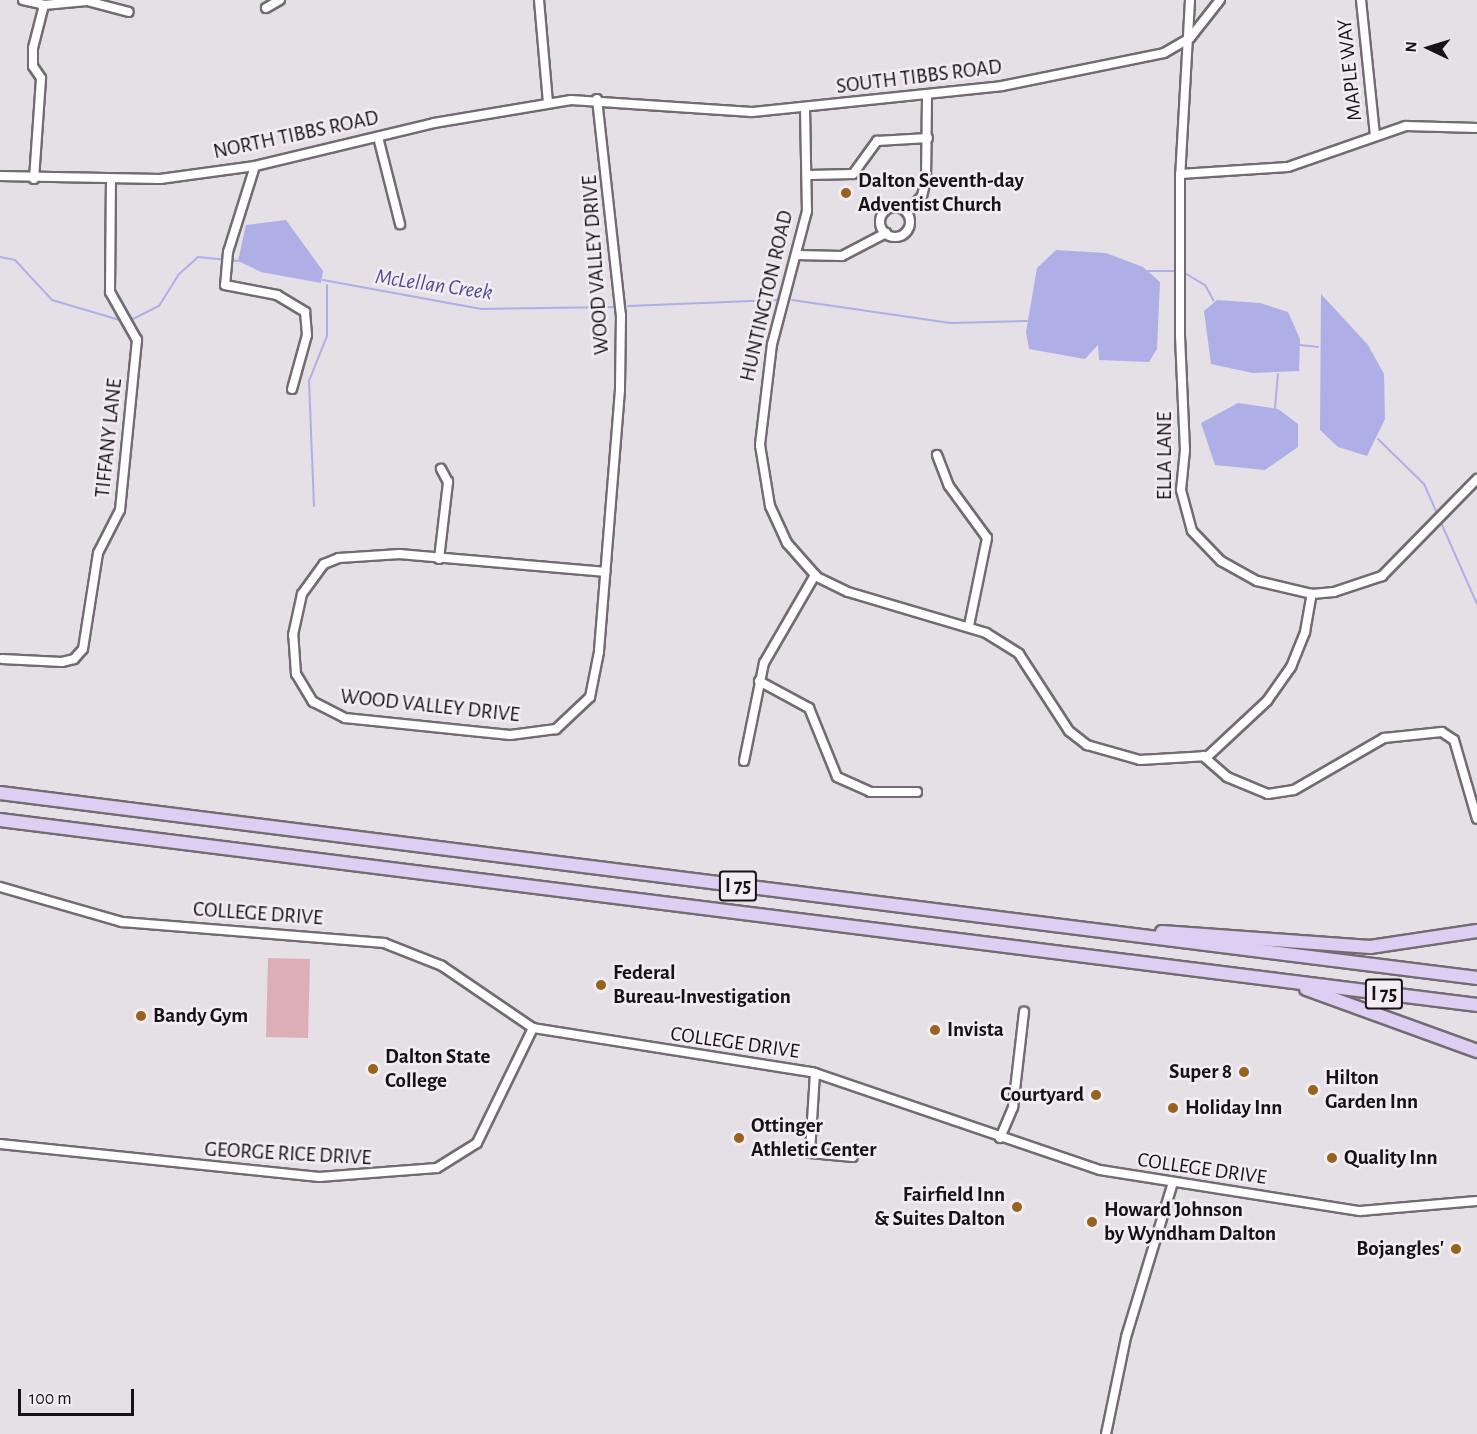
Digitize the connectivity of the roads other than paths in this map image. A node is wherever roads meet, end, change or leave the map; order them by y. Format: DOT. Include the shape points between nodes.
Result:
graph roads {
  1 [pos="23,0"];
  2 [pos="280,0"];
  3 [pos="539,0"];
  4 [pos="1190,0"];
  5 [pos="1220,0"];
  6 [pos="1361,0"];
  7 [pos="44,6"];
  8 [pos="266,8"];
  9 [pos="129,12"];
  10 [pos="1190,38"];
  11 [pos="927,95"];
  12 [pos="597,99"];
  13 [pos="548,102"];
  14 [pos="805,108"];
  15 [pos="1477,128"];
  16 [pos="1375,135"];
  17 [pos="378,137"];
  18 [pos="928,138"];
  19 [pos="255,166"];
  20 [pos="1180,174"];
  21 [pos="809,175"];
  22 [pos="0,176"];
  23 [pos="34,179"];
  24 [pos="111,182"];
  25 [pos="906,212"];
  26 [pos="400,224"];
  27 [pos="886,234"];
  28 [pos="796,255"];
  29 [pos="292,388"];
  30 [pos="937,455"];
  31 [pos="441,469"];
  32 [pos="1477,479"];
  33 [pos="439,559"];
  34 [pos="605,572"];
  35 [pos="815,575"];
  36 [pos="1312,594"];
  37 [pos="969,626"];
  38 [pos="2,659"];
  39 [pos="759,681"];
  40 [pos="1203,756"];
  41 [pos="744,761"];
  42 [pos="918,792"];
  43 [pos="0,793"];
  44 [pos="1477,819"];
  45 [pos="0,820"];
  46 [pos="0,887"];
  47 [pos="1477,931"];
  48 [pos="1109,933"];
  49 [pos="1477,978"];
  50 [pos="1292,982"];
  51 [pos="1477,1005"];
  52 [pos="1024,1012"];
  53 [pos="533,1028"];
  54 [pos="1477,1051"];
  55 [pos="815,1073"];
  56 [pos="1000,1138"];
  57 [pos="0,1144"];
  58 [pos="854,1157"];
  59 [pos="1173,1182"];
  60 [pos="1477,1201"];
  61 [pos="1106,1434"];
  1 -- 7 [label="street"];
  2 -- 8 [label="street"];
  3 -- 13 [label="street"];
  4 -- 10 [label="street, ELLA LANE"];
  5 -- 10 [label="street, SOUTH TIBBS ROAD"];
  6 -- 16 [label="street, MAPLE WAY"];
  7 -- 9 [label="street" via="87,1"];
  7 -- 23 [label="street" via="33,48 33,66 41,78"];
  10 -- 11 [label="street, SOUTH TIBBS ROAD" via="1164,53 1118,66"];
  10 -- 20 [label="street, ELLA LANE"];
  11 -- 14 [label="street, SOUTH TIBBS ROAD"];
  11 -- 18 [label="street"];
  12 -- 13 [label="street, NORTH TIBBS ROAD"];
  12 -- 14 [label="street, SOUTH TIBBS ROAD" via="723,112"];
  12 -- 34 [label="street, WOOD VALLEY DRIVE" via="621,315"];
  13 -- 17 [label="street, NORTH TIBBS ROAD"];
  14 -- 21 [label="street, HUNTINGTON ROAD"];
  15 -- 16 [label="street" via="1406,126"];
  16 -- 20 [label="street" via="1326,159 1288,167"];
  17 -- 19 [label="street, NORTH TIBBS ROAD"];
  17 -- 26 [label="street"];
  18 -- 21 [label="street" via="877,141 854,174"];
  18 -- 25 [label="street" via="922,196"];
  19 -- 24 [label="street, NORTH TIBBS ROAD"];
  19 -- 29 [label="street" via="228,252 225,285 276,295 305,312 307,335"];
  20 -- 36 [label="street, ELLA LANE" via="1183,510 1192,531 1221,561 1257,581"];
  21 -- 28 [label="street, HUNTINGTON ROAD"];
  22 -- 23 [label="street, NORTH TIBBS ROAD"];
  23 -- 24 [label="street, NORTH TIBBS ROAD"];
  24 -- 38 [label="street, TIFFANY LANE" via="110,292 137,340 120,510 98,553 83,649 74,660 62,662"];
  25 -- 27 [label="street" via="910,221 904,234"];
  25 -- 27 [label="street" via="898,207 884,211 881,225"];
  27 -- 28 [label="street" via="842,256"];
  28 -- 35 [label="street, HUNTINGTON ROAD" via="763,391 760,445 770,506 787,543"];
  30 -- 37 [label="street" via="949,486 987,538"];
  31 -- 33 [label="street" via="448,482"];
  32 -- 36 [label="street, ELLA LANE" via="1382,576"];
  33 -- 34 [label="street, WOOD VALLEY DRIVE"];
  33 -- 34 [label="street, WOOD VALLEY DRIVE" via="362,552 324,564 302,594 293,635 296,674 313,702 345,718 377,722 510,735 556,729 590,697 596,680"];
  35 -- 37 [label="street, HUNTINGTON ROAD" via="848,592"];
  35 -- 39 [label="street" via="781,628"];
  36 -- 40 [label="street" via="1305,632 1291,668 1267,701"];
  37 -- 40 [label="street, HUNTINGTON ROAD" via="1019,654 1038,677 1054,711 1087,745 1140,760"];
  39 -- 41 [label="street"];
  39 -- 42 [label="street" via="809,708 837,777 870,792"];
  40 -- 44 [label="street" via="1227,777 1268,794 1294,790 1384,738 1442,732 1454,740"];
  43 -- 48 [label="highway, I 75"];
  45 -- 50 [label="highway, I 75"];
  46 -- 53 [label="street, COLLEGE DRIVE" via="122,922 384,943 433,961"];
  47 -- 48 [label="highway" via="1370,946"];
  48 -- 49 [label="highway, I 75"];
  50 -- 51 [label="highway, I 75"];
  50 -- 54 [label="highway"];
  52 -- 56 [label="street" via="1013,1107"];
  53 -- 55 [label="street, COLLEGE DRIVE"];
  53 -- 57 [label="street, GEORGE RICE DRIVE" via="477,1143 437,1168 308,1176"];
  55 -- 56 [label="street, COLLEGE DRIVE" via="864,1086"];
  55 -- 58 [label="street" via="810,1153"];
  56 -- 59 [label="street, COLLEGE DRIVE" via="1100,1170"];
  59 -- 60 [label="street, COLLEGE DRIVE" via="1359,1211"];
  59 -- 61 [label="street" via="1126,1337"];
}
